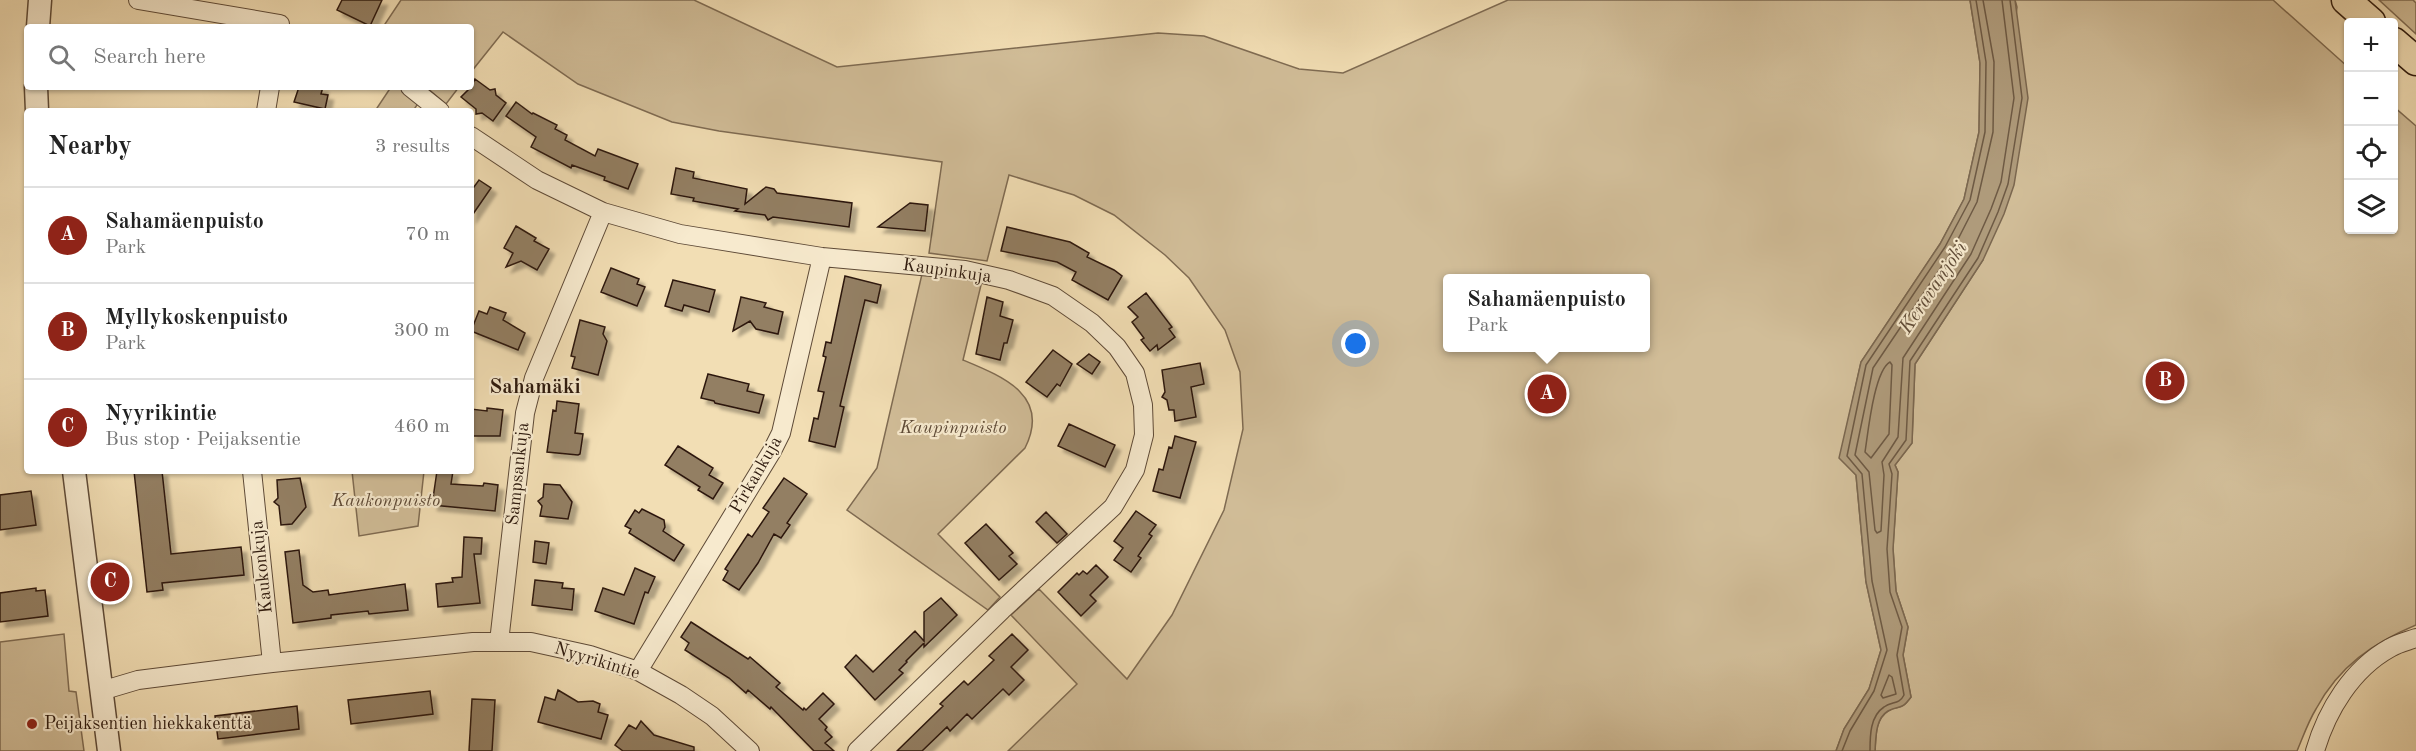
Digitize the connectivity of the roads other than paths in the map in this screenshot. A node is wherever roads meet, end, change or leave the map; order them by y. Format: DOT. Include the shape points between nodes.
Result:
graph roads {
  1 [pos="40,0"];
  2 [pos="138,0"];
  3 [pos="2346,0"];
  4 [pos="2366,18"];
  5 [pos="38,24"];
  6 [pos="275,24"];
  7 [pos="2398,45"];
  8 [pos="2416,61"];
  9 [pos="36,90"];
  10 [pos="270,90"];
  11 [pos="414,90"];
  12 [pos="37,108"];
  13 [pos="266,108"];
  14 [pos="437,108"];
  15 [pos="474,138"];
  16 [pos="603,212"];
  17 [pos="822,257"];
  18 [pos="74,474"];
  19 [pos="252,474"];
  20 [pos="2416,638"];
  21 [pos="499,642"];
  22 [pos="272,663"];
  23 [pos="638,671"];
  24 [pos="101,691"];
  25 [pos="109,751"];
  26 [pos="750,751"];
  27 [pos="857,751"];
  28 [pos="2315,751"];
  1 -- 5 [label="street"];
  2 -- 6 [label="street"];
  3 -- 4 [label="main road"];
  7 -- 8 [label="main road"];
  9 -- 12 [label="street"];
  10 -- 13 [label="street"];
  11 -- 14 [label="street"];
  15 -- 16 [label="street, Kaupinkuja" via="537,180"];
  16 -- 17 [label="street, Kaupinkuja" via="680,234"];
  16 -- 21 [label="street, Sampsankuja" via="534,378 525,413"];
  17 -- 23 [label="street, Pirkankuja" via="781,433"];
  17 -- 27 [label="street, Kaupinkuja" via="965,270 1053,296 1092,323 1117,347 1135,373 1143,405 1144,435 1135,470 1113,507"];
  18 -- 24 [label="street"];
  19 -- 22 [label="street, Kaukonkuja"];
  20 -- 28 [label="street" via="2391,647 2367,664 2346,687 2331,710"];
  21 -- 22 [label="street, Nyyrikintie"];
  21 -- 23 [label="street, Nyyrikintie" via="531,642"];
  22 -- 24 [label="street, Nyyrikintie" via="138,680"];
  23 -- 26 [label="street, Nyyrikintie" via="712,716"];
  24 -- 25 [label="street"];
}
